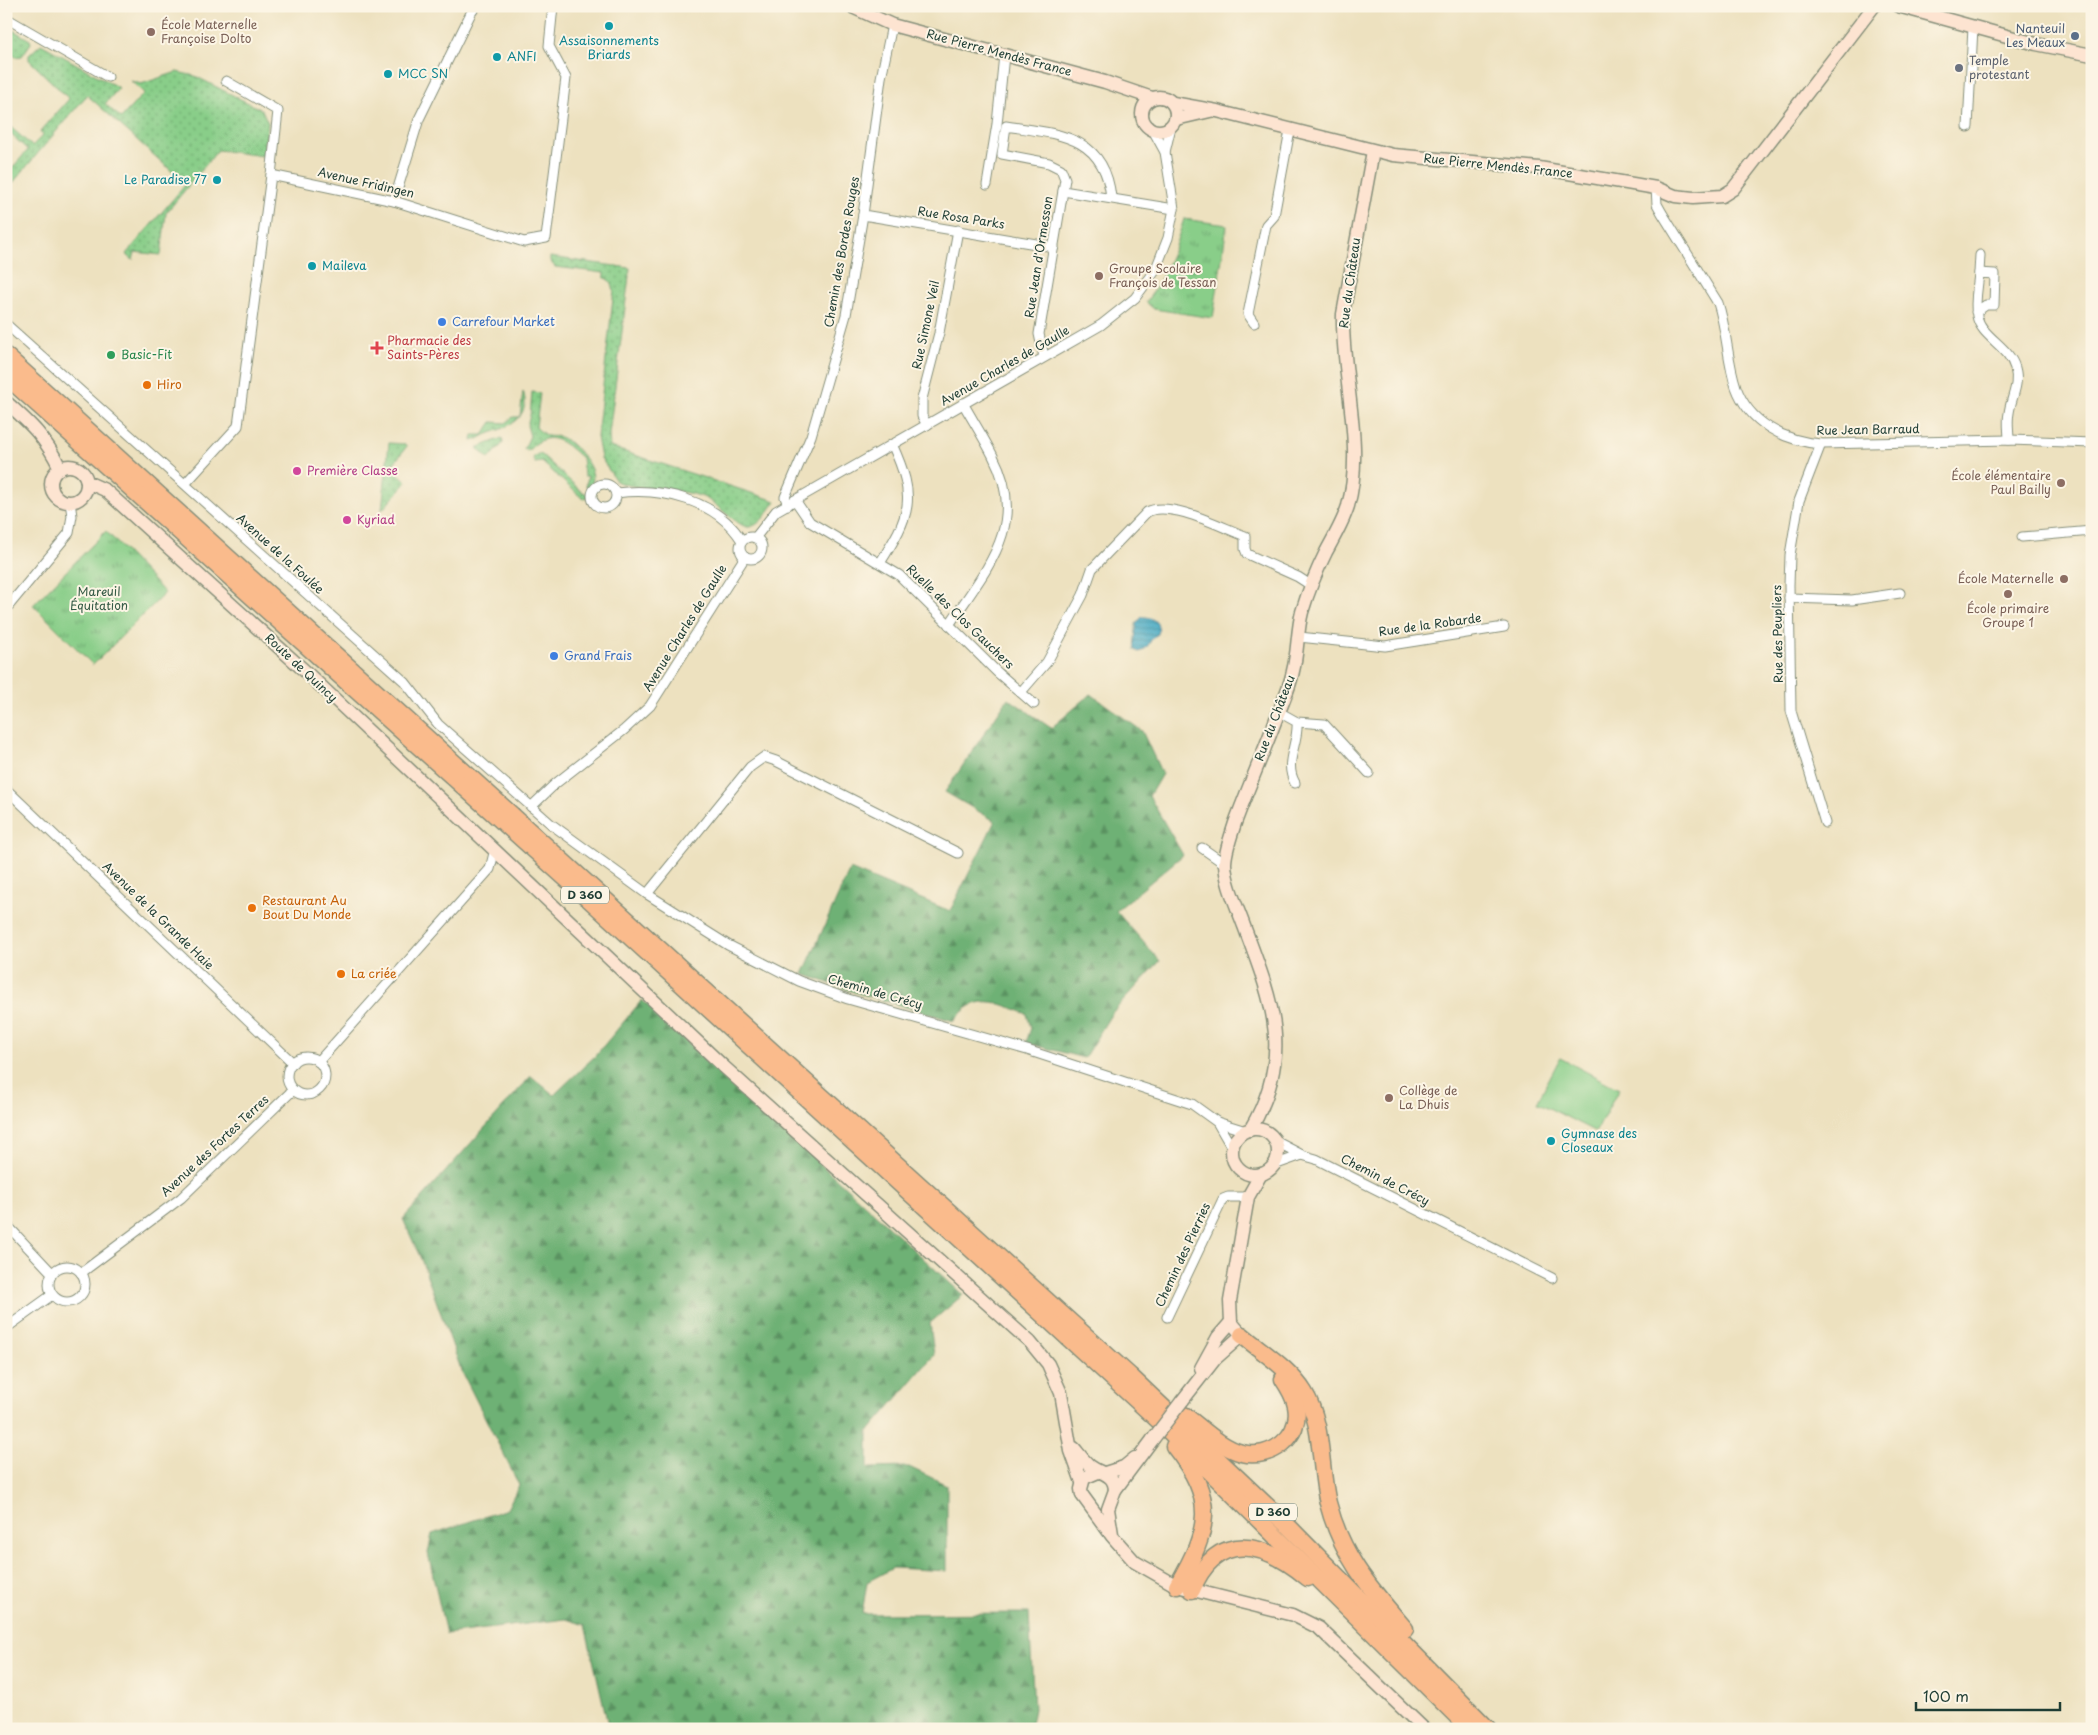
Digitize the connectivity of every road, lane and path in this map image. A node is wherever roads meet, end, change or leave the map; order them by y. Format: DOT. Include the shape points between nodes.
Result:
graph roads {
  1 [pos="476,6"];
  2 [pos="552,6"];
  3 [pos="850,6"];
  4 [pos="1874,6"];
  5 [pos="1898,6"];
  6 [pos="6,18"];
  7 [pos="892,25"];
  8 [pos="1973,27"];
  9 [pos="1004,55"];
  10 [pos="2092,55"];
  11 [pos="108,78"];
  12 [pos="226,81"];
  13 [pos="1105,82"];
  14 [pos="1152,98"];
  15 [pos="1173,103"];
  16 [pos="1212,110"];
  17 [pos="1142,112"];
  18 [pos="1173,123"];
  19 [pos="1968,127"];
  20 [pos="1152,130"];
  21 [pos="1290,130"];
  22 [pos="1373,150"];
  23 [pos="1165,152"];
  24 [pos="270,175"];
  25 [pos="987,185"];
  26 [pos="1656,188"];
  27 [pos="1063,191"];
  28 [pos="1110,197"];
  29 [pos="394,201"];
  30 [pos="1174,209"];
  31 [pos="863,215"];
  32 [pos="958,230"];
  33 [pos="1054,247"];
  34 [pos="1980,255"];
  35 [pos="1979,273"];
  36 [pos="1976,312"];
  37 [pos="1254,323"];
  38 [pos="6,324"];
  39 [pos="6,356"];
  40 [pos="1044,357"];
  41 [pos="6,376"];
  42 [pos="6,402"];
  43 [pos="963,403"];
  44 [pos="927,425"];
  45 [pos="2008,440"];
  46 [pos="2092,443"];
  47 [pos="892,444"];
  48 [pos="1820,444"];
  49 [pos="60,468"];
  50 [pos="87,482"];
  51 [pos="185,484"];
  52 [pos="616,493"];
  53 [pos="70,502"];
  54 [pos="792,502"];
  55 [pos="2092,531"];
  56 [pos="2022,537"];
  57 [pos="755,538"];
  58 [pos="742,541"];
  59 [pos="745,557"];
  60 [pos="880,563"];
  61 [pos="1312,586"];
  62 [pos="1900,593"];
  63 [pos="1789,598"];
  64 [pos="6,609"];
  65 [pos="949,624"];
  66 [pos="1504,627"];
  67 [pos="1299,637"];
  68 [pos="1021,692"];
  69 [pos="1034,704"];
  70 [pos="1279,712"];
  71 [pos="1297,722"];
  72 [pos="1369,773"];
  73 [pos="1295,783"];
  74 [pos="6,789"];
  75 [pos="531,807"];
  76 [pos="1825,822"];
  77 [pos="1202,848"];
  78 [pos="495,850"];
  79 [pos="958,853"];
  80 [pos="508,861"];
  81 [pos="1225,864"];
  82 [pos="490,869"];
  83 [pos="647,894"];
  84 [pos="318,1062"];
  85 [pos="293,1063"];
  86 [pos="293,1090"];
  87 [pos="1217,1122"];
  88 [pos="1248,1130"];
  89 [pos="1275,1141"];
  90 [pos="1232,1148"];
  91 [pos="1302,1155"];
  92 [pos="1274,1165"];
  93 [pos="1240,1170"];
  94 [pos="1261,1174"];
  95 [pos="1248,1198"];
  96 [pos="6,1224"];
  97 [pos="52,1272"];
  98 [pos="82,1273"];
  99 [pos="1552,1278"];
  100 [pos="52,1295"];
  101 [pos="1167,1318"];
  102 [pos="6,1328"];
  103 [pos="1236,1329"];
  104 [pos="1269,1358"];
  105 [pos="1130,1376"];
  106 [pos="1158,1420"];
  107 [pos="1069,1436"];
  108 [pos="1143,1452"];
  109 [pos="1102,1472"];
  110 [pos="1082,1482"];
  111 [pos="1113,1495"];
  112 [pos="1089,1504"];
  113 [pos="1112,1536"];
  114 [pos="1184,1588"];
  115 [pos="1390,1648"];
  116 [pos="1413,1652"];
  117 [pos="1424,1729"];
  118 [pos="1470,1729"];
  119 [pos="1488,1729"];
  1 -- 29 [label="street" via="419,119"];
  2 -- 29 [label="street, Avenue Fridingen" via="549,46 566,78 546,238 524,242"];
  3 -- 7 [label="street, Rue Pierre Mendès France"];
  4 -- 26 [label="street, Rue Pierre Mendès France" via="1733,189 1722,196 1693,198 1675,196"];
  5 -- 8 [label="street"];
  6 -- 11 [label="street"];
  7 -- 9 [label="street, Rue Pierre Mendès France"];
  7 -- 31 [label="street, Chemin des Bordes Rouges" via="880,78"];
  8 -- 10 [label="street"];
  8 -- 19 [label="street"];
  9 -- 13 [label="street, Rue Pierre Mendès France"];
  9 -- 25 [label="street"];
  12 -- 24 [label="street" via="278,111"];
  13 -- 14 [label="street, Rue Pierre Mendès France"];
  13 -- 17 [label="street, Rue Pierre Mendès France"];
  14 -- 15 [label="street" via="1163,97"];
  14 -- 17 [label="street"];
  15 -- 16 [label="street, Rue Pierre Mendès France"];
  15 -- 18 [label="street" via="1177,113"];
  16 -- 18 [label="street, Rue Pierre Mendès France"];
  16 -- 21 [label="street, Rue Pierre Mendès France"];
  17 -- 20 [label="street" via="1146,125"];
  18 -- 20 [label="street" via="1162,131"];
  18 -- 23 [label="street, Avenue Charles de Gaulle"];
  20 -- 23 [label="street, Avenue Charles de Gaulle"];
  21 -- 22 [label="street, Rue Pierre Mendès France"];
  21 -- 37 [label="street" via="1274,216 1266,224 1248,314"];
  22 -- 26 [label="street, Rue Pierre Mendès France" via="1539,168"];
  22 -- 61 [label="street, Rue du Château" via="1344,314 1353,465 1351,492 1348,507"];
  23 -- 30 [label="street, Avenue Charles de Gaulle"];
  24 -- 29 [label="street, Avenue Fridingen"];
  24 -- 51 [label="street" via="238,426"];
  26 -- 48 [label="street, Rue Jean Barraud" via="1662,213 1718,303 1724,319 1735,385 1746,406 1774,432 1790,439"];
  27 -- 28 [label="street, Rue Jean d'Ormesson"];
  27 -- 28 [label="street, Rue Jean d'Ormesson" via="1064,178 1060,169 1049,163 1002,154 1006,126 1058,134 1086,145 1099,158 1108,178"];
  27 -- 33 [label="street, Rue Jean d'Ormesson"];
  28 -- 30 [label="street, Rue Jean d'Ormesson"];
  30 -- 40 [label="street, Avenue Charles de Gaulle" via="1168,238 1155,271 1134,298 1114,317"];
  31 -- 32 [label="street, Rue Rosa Parks"];
  31 -- 54 [label="street, Chemin des Bordes Rouges" via="846,315 811,436 785,498"];
  32 -- 33 [label="street, Rue Rosa Parks"];
  32 -- 44 [label="street, Rue Simone Veil" via="939,334 922,399 922,416"];
  33 -- 40 [label="street, Rue Jean d'Ormesson" via="1039,334"];
  34 -- 35 [label="street"];
  35 -- 36 [label="street"];
  35 -- 36 [label="street" via="1994,274 1994,305 1986,305"];
  36 -- 45 [label="street" via="1982,327 2009,354 2015,368 2016,388 2009,412"];
  38 -- 51 [label="street, Avenue de la Foulée"];
  39 -- 105 [label="highway, D 360"];
  40 -- 43 [label="street, Avenue Charles de Gaulle"];
  41 -- 106 [label="highway, D 360" via="581,892"];
  42 -- 49 [label="street" via="50,445"];
  43 -- 44 [label="street, Avenue Charles de Gaulle"];
  43 -- 65 [label="street" via="1001,474 1006,492 1007,520 997,552"];
  44 -- 47 [label="street, Avenue Charles de Gaulle"];
  45 -- 46 [label="street, Rue Jean Barraud"];
  45 -- 48 [label="street, Rue Jean Barraud"];
  47 -- 54 [label="street, Avenue Charles de Gaulle"];
  47 -- 60 [label="street" via="906,482 908,509 902,529"];
  48 -- 63 [label="street, Rue des Peupliers" via="1799,501 1790,554"];
  49 -- 50 [label="street" via="78,468 83,471"];
  49 -- 53 [label="street" via="52,477 52,489 59,499"];
  50 -- 53 [label="street" via="85,494"];
  50 -- 78 [label="street, Route de Quincy" via="105,490 306,672"];
  51 -- 75 [label="street, Avenue de la Foulée" via="405,682 438,724"];
  52 -- 58 [label="street" via="666,494 696,502 712,509"];
  53 -- 64 [label="street" via="69,533"];
  54 -- 57 [label="street, Avenue Charles de Gaulle" via="776,511"];
  54 -- 60 [label="street, Ruelle des Clos Gauchers" via="810,522"];
  55 -- 56 [label="street"];
  57 -- 58 [label="street" via="748,537"];
  57 -- 59 [label="street" via="762,546 761,553 755,558"];
  58 -- 59 [label="street" via="740,548"];
  59 -- 75 [label="street, Avenue Charles de Gaulle" via="650,706"];
  60 -- 65 [label="street, Ruelle des Clos Gauchers" via="899,574"];
  61 -- 67 [label="street, Rue du Château" via="1302,612"];
  61 -- 68 [label="street" via="1247,554 1245,536 1172,509 1154,509 1147,512 1092,570 1083,595 1047,662"];
  62 -- 63 [label="street" via="1852,600"];
  63 -- 76 [label="street, Rue des Peupliers" via="1791,711"];
  65 -- 68 [label="street, Ruelle des Clos Gauchers"];
  66 -- 67 [label="street, Rue de la Robarde" via="1385,646"];
  67 -- 70 [label="street, Rue du Château" via="1293,673"];
  68 -- 69 [label="street, Ruelle des Clos Gauchers"];
  70 -- 71 [label="street"];
  70 -- 81 [label="street, Rue du Château" via="1249,783"];
  71 -- 72 [label="street" via="1324,724"];
  71 -- 73 [label="street" via="1298,733 1289,763"];
  74 -- 85 [label="street, Avenue de la Grande Haie"];
  75 -- 83 [label="street, Chemin de Crécy"];
  77 -- 81 [label="street"];
  78 -- 80 [label="street, Route de Quincy"];
  78 -- 82 [label="street"];
  79 -- 83 [label="street" via="764,757 750,766"];
  80 -- 82 [label="street"];
  80 -- 107 [label="street, Route de Quincy" via="723,1066 1030,1342 1048,1364 1061,1393"];
  81 -- 88 [label="street, Rue du Château" via="1276,1028 1276,1060 1271,1081 1264,1105"];
  82 -- 84 [label="street"];
  83 -- 87 [label="street, Chemin de Crécy" via="728,945 799,981 848,999 1027,1050 1192,1104"];
  84 -- 85 [label="street" via="303,1058"];
  84 -- 86 [label="street" via="324,1073 320,1089 310,1095"];
  85 -- 86 [label="street" via="287,1074"];
  86 -- 98 [label="street, Avenue des Fortes Terres" via="181,1198"];
  87 -- 88 [label="street, Chemin de Crécy"];
  87 -- 90 [label="street, Chemin de Crécy"];
  88 -- 89 [label="street" via="1264,1131"];
  88 -- 90 [label="street" via="1237,1137"];
  89 -- 91 [label="street, Chemin de Crécy"];
  89 -- 92 [label="street" via="1278,1153"];
  90 -- 93 [label="street" via="1233,1160"];
  91 -- 92 [label="street"];
  91 -- 99 [label="street, Chemin de Crécy" via="1316,1159"];
  92 -- 94 [label="street"];
  93 -- 94 [label="street" via="1250,1175"];
  93 -- 95 [label="street"];
  94 -- 95 [label="street"];
  95 -- 101 [label="street, Chemin des Pierries" via="1224,1198"];
  95 -- 103 [label="street" via="1230,1301"];
  96 -- 97 [label="street"];
  97 -- 98 [label="street" via="65,1266 74,1267"];
  97 -- 100 [label="street" via="48,1284"];
  98 -- 100 [label="street" via="85,1288 76,1300 60,1302"];
  100 -- 102 [label="street"];
  103 -- 104 [label="highway"];
  103 -- 108 [label="street, bridge"];
  104 -- 105 [label="highway" via="1292,1392 1297,1407 1297,1423 1289,1438 1276,1449 1260,1454 1242,1453 1226,1446 1183,1414 1141,1376"];
  104 -- 116 [label="highway" via="1296,1380 1310,1406 1328,1502 1345,1551 1371,1590 1410,1636"];
  105 -- 116 [label="highway, D 360" via="1286,1524"];
  106 -- 114 [label="highway" via="1162,1435 1190,1469 1205,1507 1203,1531"];
  106 -- 115 [label="highway, D 360"];
  107 -- 109 [label="street" via="1080,1456"];
  107 -- 110 [label="street"];
  108 -- 109 [label="street" via="1124,1467"];
  108 -- 111 [label="street"];
  109 -- 110 [label="street" via="1088,1474"];
  109 -- 111 [label="street" via="1112,1479"];
  110 -- 112 [label="street" via="1082,1495"];
  111 -- 112 [label="street" via="1102,1506"];
  111 -- 113 [label="street" via="1108,1509"];
  112 -- 113 [label="street"];
  113 -- 114 [label="street" via="1135,1562"];
  114 -- 115 [label="highway" via="1230,1548 1262,1549 1297,1569 1378,1646"];
  114 -- 117 [label="street" via="1293,1614 1319,1628"];
  115 -- 118 [label="highway, D 360"];
  116 -- 119 [label="highway, D 360"];
}
